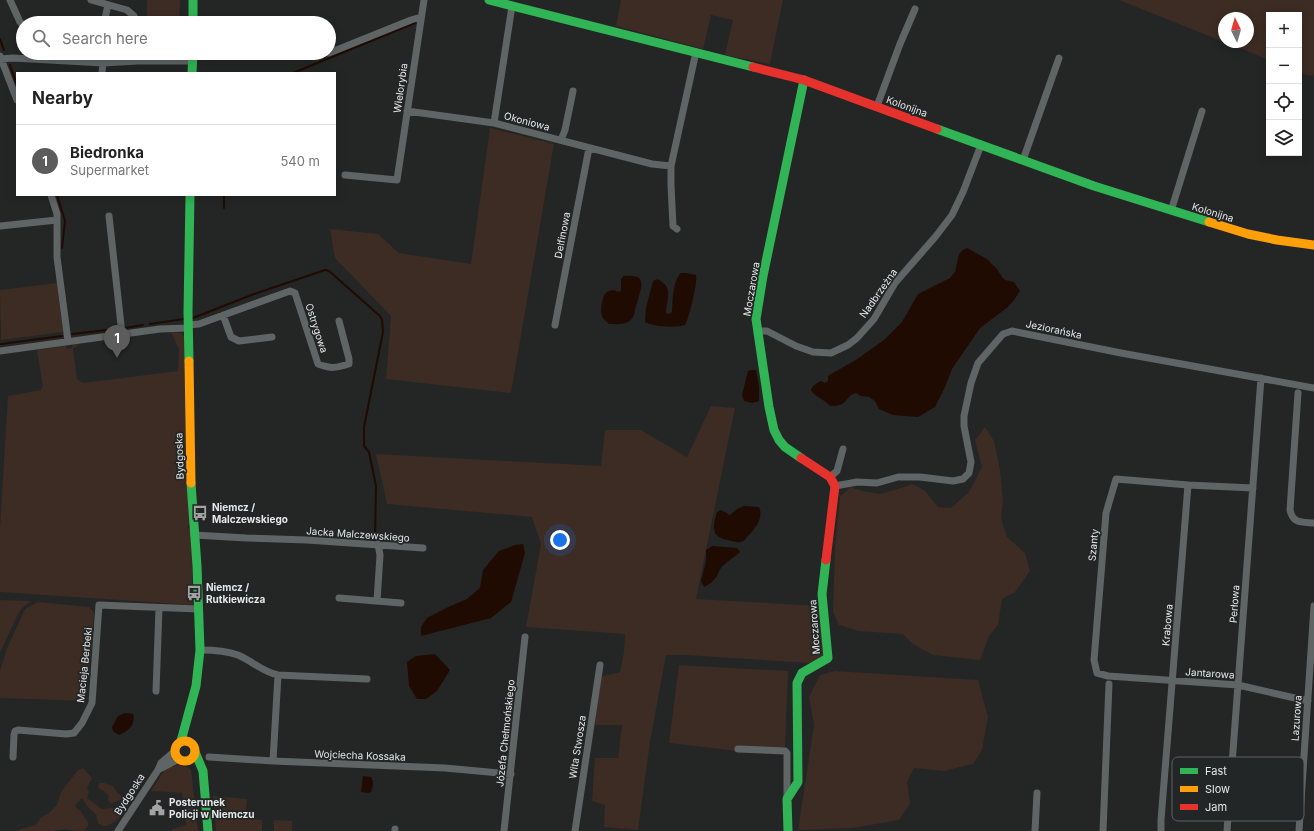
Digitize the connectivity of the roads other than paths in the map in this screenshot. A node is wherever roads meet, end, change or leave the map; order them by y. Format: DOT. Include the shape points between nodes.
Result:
graph roads {
  1 [pos="10,0"];
  2 [pos="91,0"];
  3 [pos="193,0"];
  4 [pos="424,0"];
  5 [pos="489,0"];
  6 [pos="108,5"];
  7 [pos="512,6"];
  8 [pos="915,9"];
  9 [pos="17,16"];
  10 [pos="106,16"];
  11 [pos="134,16"];
  12 [pos="193,16"];
  13 [pos="421,17"];
  14 [pos="336,50"];
  15 [pos="696,52"];
  16 [pos="0,58"];
  17 [pos="16,58"];
  18 [pos="1059,58"];
  19 [pos="49,60"];
  20 [pos="120,60"];
  21 [pos="193,60"];
  22 [pos="103,63"];
  23 [pos="102,72"];
  24 [pos="192,72"];
  25 [pos="804,80"];
  26 [pos="573,91"];
  27 [pos="16,98"];
  28 [pos="877,106"];
  29 [pos="407,111"];
  30 [pos="1202,111"];
  31 [pos="494,123"];
  32 [pos="561,140"];
  33 [pos="981,145"];
  34 [pos="589,148"];
  35 [pos="1023,160"];
  36 [pos="671,166"];
  37 [pos="345,175"];
  38 [pos="51,196"];
  39 [pos="190,196"];
  40 [pos="1171,210"];
  41 [pos="109,216"];
  42 [pos="57,220"];
  43 [pos="0,226"];
  44 [pos="677,229"];
  45 [pos="1314,245"];
  46 [pos="223,315"];
  47 [pos="339,321"];
  48 [pos="555,325"];
  49 [pos="188,326"];
  50 [pos="758,331"];
  51 [pos="122,334"];
  52 [pos="272,337"];
  53 [pos="68,341"];
  54 [pos="0,351"];
  55 [pos="1261,378"];
  56 [pos="1314,388"];
  57 [pos="1298,393"];
  58 [pos="843,449"];
  59 [pos="830,477"];
  60 [pos="1188,485"];
  61 [pos="835,486"];
  62 [pos="1253,488"];
  63 [pos="1314,523"];
  64 [pos="194,535"];
  65 [pos="378,544"];
  66 [pos="423,548"];
  67 [pos="339,598"];
  68 [pos="377,601"];
  69 [pos="401,602"];
  70 [pos="1314,606"];
  71 [pos="159,608"];
  72 [pos="198,609"];
  73 [pos="525,637"];
  74 [pos="200,650"];
  75 [pos="600,665"];
  76 [pos="278,675"];
  77 [pos="1108,676"];
  78 [pos="367,680"];
  79 [pos="1173,680"];
  80 [pos="1108,684"];
  81 [pos="1238,685"];
  82 [pos="156,691"];
  83 [pos="1308,701"];
  84 [pos="186,742"];
  85 [pos="738,749"];
  86 [pos="195,752"];
  87 [pos="209,756"];
  88 [pos="13,757"];
  89 [pos="181,757"];
  90 [pos="1232,757"];
  91 [pos="1304,759"];
  92 [pos="273,761"];
  93 [pos="511,774"];
  94 [pos="202,776"];
  95 [pos="1037,793"];
  96 [pos="787,799"];
  97 [pos="1228,821"];
  98 [pos="1300,821"];
  99 [pos="118,831"];
  100 [pos="208,831"];
  101 [pos="504,831"];
  102 [pos="575,831"];
  103 [pos="788,831"];
  104 [pos="1035,831"];
  105 [pos="1103,831"];
  106 [pos="1161,831"];
  107 [pos="1227,831"];
  108 [pos="1299,831"];
  1 -- 9 [label="street"];
  2 -- 6 [label="street"];
  3 -- 12 [label="street"];
  4 -- 13 [label="street, Wielorybia"];
  5 -- 7 [label="street, Kolonijna"];
  6 -- 10 [label="street"];
  6 -- 11 [label="street" via="131,12"];
  7 -- 15 [label="street, Kolonijna"];
  7 -- 31 [label="street, Okoniowa"];
  8 -- 28 [label="street"];
  13 -- 14 [label="street"];
  13 -- 29 [label="street, Wielorybia"];
  15 -- 25 [label="street, Kolonijna"];
  15 -- 36 [label="street"];
  16 -- 17 [label="street"];
  16 -- 27 [label="street"];
  18 -- 35 [label="street"];
  19 -- 22 [label="street"];
  20 -- 22 [label="street"];
  21 -- 24 [label="street"];
  22 -- 23 [label="street"];
  25 -- 28 [label="street, Kolonijna"];
  25 -- 50 [label="street, Moczarowa" via="758,304"];
  26 -- 32 [label="street"];
  28 -- 33 [label="street, Kolonijna"];
  29 -- 31 [label="street"];
  29 -- 37 [label="street, Wielorybia" via="397,180"];
  30 -- 40 [label="street"];
  31 -- 32 [label="street, Okoniowa"];
  32 -- 34 [label="street, Okoniowa"];
  33 -- 35 [label="street, Kolonijna"];
  33 -- 50 [label="street, Nadbrzeżna" via="952,215 895,283 874,319 857,338 830,353 813,352 768,331"];
  34 -- 36 [label="street, Okoniowa" via="652,164"];
  34 -- 48 [label="street, Delfinowa"];
  35 -- 40 [label="street, Kolonijna"];
  36 -- 44 [label="street" via="674,226"];
  38 -- 42 [label="street"];
  39 -- 49 [label="street, Bydgoska"];
  40 -- 45 [label="street, Kolonijna" via="1248,234"];
  41 -- 51 [label="street"];
  42 -- 43 [label="street"];
  42 -- 53 [label="street" via="57,258"];
  46 -- 47 [label="street, Ostrygowa" via="284,292 295,293 318,364 327,368 349,364"];
  46 -- 49 [label="street"];
  46 -- 52 [label="street" via="231,337 240,341"];
  49 -- 51 [label="street"];
  49 -- 64 [label="street, Bydgoska" via="190,470"];
  50 -- 59 [label="street, Moczarowa" via="768,406 774,430 785,447"];
  51 -- 53 [label="street"];
  53 -- 54 [label="street"];
  55 -- 56 [label="street, Jeziorańska"];
  55 -- 61 [label="street, Jeziorańska" via="1012,331 1003,334 978,363 971,383 964,416 971,462 969,473 963,480 898,477 877,483 857,482"];
  55 -- 62 [label="street, Perłowa"];
  57 -- 63 [label="street" via="1290,510 1291,516 1297,521"];
  58 -- 59 [label="street" via="837,471"];
  59 -- 61 [label="street, Moczarowa"];
  60 -- 62 [label="street"];
  60 -- 77 [label="street, Szanty" via="1116,479 1106,513 1094,660 1097,673"];
  60 -- 79 [label="street, Krabowa"];
  61 -- 96 [label="street, Moczarowa" via="822,594 828,658 802,673 798,682 798,782"];
  62 -- 81 [label="street, Perłowa"];
  64 -- 65 [label="street, Jacka Malczewskiego"];
  64 -- 72 [label="street, Bydgoska"];
  65 -- 66 [label="street, Jacka Malczewskiego"];
  65 -- 68 [label="street" via="380,555"];
  67 -- 68 [label="street"];
  68 -- 69 [label="street"];
  70 -- 83 [label="street, Lazurowa"];
  71 -- 72 [label="street"];
  71 -- 82 [label="street"];
  71 -- 88 [label="street, Macieja Berbeki" via="99,604 92,703 82,723 74,733 66,734 15,731"];
  72 -- 74 [label="street, Bydgoska"];
  73 -- 93 [label="street, Józefa Chełmońskiego"];
  74 -- 76 [label="street" via="238,655"];
  74 -- 84 [label="street, Bydgoska"];
  75 -- 102 [label="street, Wita Stwosza"];
  76 -- 78 [label="street"];
  76 -- 92 [label="street"];
  77 -- 79 [label="street, Jantarowa"];
  79 -- 81 [label="street, Jantarowa"];
  79 -- 106 [label="street, Krabowa"];
  80 -- 105 [label="street"];
  81 -- 83 [label="street, Jantarowa"];
  81 -- 90 [label="street, Perłowa"];
  83 -- 91 [label="street, Lazurowa"];
  84 -- 86 [label="street" via="194,746"];
  84 -- 89 [label="street" via="177,745"];
  85 -- 96 [label="street" via="785,750"];
  86 -- 89 [label="street" via="192,758"];
  86 -- 94 [label="street" via="202,767"];
  87 -- 92 [label="street, Wojciecha Kossaka"];
  89 -- 94 [label="street"];
  89 -- 99 [label="street, Bydgoska" via="158,770"];
  92 -- 93 [label="street, Wojciecha Kossaka" via="445,768"];
  93 -- 101 [label="street, Józefa Chełmońskiego"];
  94 -- 100 [label="street"];
  95 -- 104 [label="street"];
  96 -- 103 [label="street"];
  97 -- 107 [label="street, Perłowa"];
  98 -- 108 [label="street, Lazurowa"];
}
